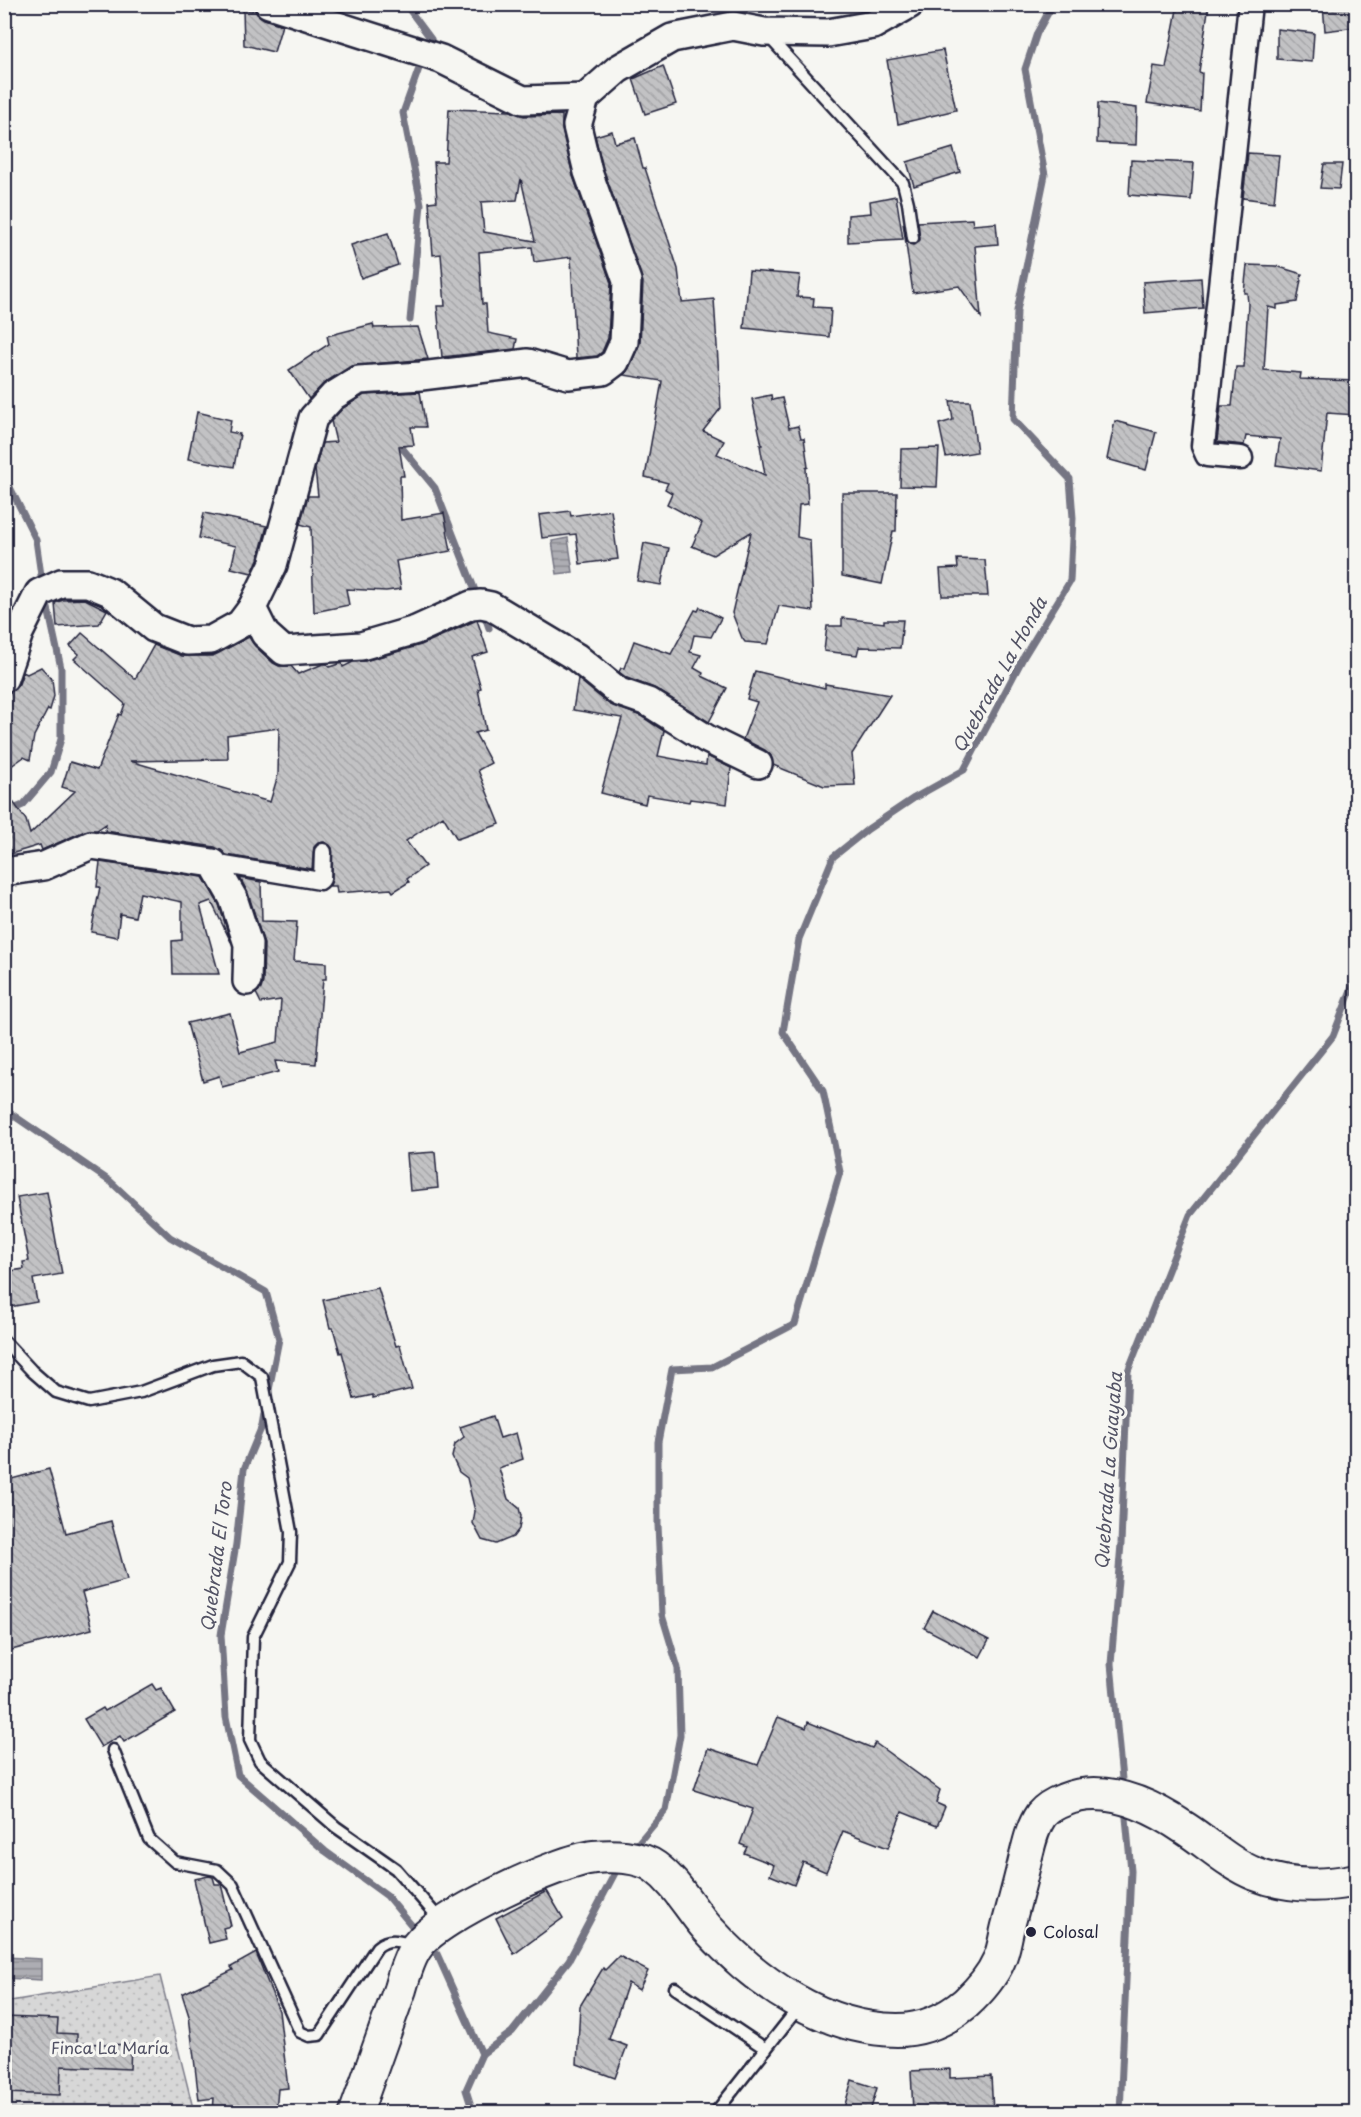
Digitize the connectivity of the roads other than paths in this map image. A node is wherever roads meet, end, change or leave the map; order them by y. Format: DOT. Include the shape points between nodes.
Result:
graph roads {
  1 [pos="269,4"];
  2 [pos="910,4"];
  3 [pos="1250,4"];
  4 [pos="764,32"];
  5 [pos="585,99"];
  6 [pos="913,238"];
  7 [pos="1241,458"];
  8 [pos="252,608"];
  9 [pos="4,678"];
  10 [pos="758,764"];
  11 [pos="323,852"];
  12 [pos="213,863"];
  13 [pos="4,872"];
  14 [pos="247,981"];
  15 [pos="4,1341"];
  16 [pos="113,1750"];
  17 [pos="1356,1880"];
  18 [pos="428,1935"];
  19 [pos="675,1988"];
  20 [pos="801,2004"];
  21 [pos="766,2049"];
  22 [pos="356,2112"];
  23 [pos="716,2112"];
  1 -- 5 [label="street" via="441,59 523,100"];
  2 -- 4 [label="street" via="873,25 828,33"];
  3 -- 7 [label="street" via="1203,446 1208,454"];
  4 -- 5 [label="street" via="733,26 672,38 618,69"];
  4 -- 6 [label="lane" via="903,183"];
  5 -- 8 [label="street" via="577,126 588,172 627,281 624,342 615,362 603,371 568,375 528,363 359,380 333,396 313,418 273,565"];
  8 -- 9 [label="street" via="240,624 211,640 187,641 154,628 110,592 88,583 61,584 39,593 19,633"];
  8 -- 10 [label="street" via="266,634 284,651 361,646 416,630 471,605 491,606 576,657 619,692 648,702 707,739"];
  11 -- 12 [label="street" via="320,881"];
  12 -- 13 [label="street" via="91,844 44,866"];
  12 -- 14 [label="street" via="232,898 248,944"];
  15 -- 18 [label="lane" via="56,1392 89,1402 141,1392 213,1365 241,1361 262,1377 291,1532 290,1562 253,1637 250,1740 260,1761 336,1827 396,1869"];
  16 -- 18 [label="lane" via="149,1839 175,1863 217,1870 232,1885 300,2032 319,2035 384,1941"];
  17 -- 20 [label="main road" via="1331,1885 1291,1884 1254,1874 1143,1805 1113,1795 1066,1799 1043,1812 1031,1834 999,1959 980,1991 953,2014 928,2025 901,2030 839,2020"];
  18 -- 20 [label="main road" via="487,1899 556,1867 594,1857 629,1858 651,1864 676,1885 707,1928 751,1970"];
  18 -- 22 [label="main road"];
  19 -- 21 [label="lane"];
  20 -- 21 [label="lane"];
  21 -- 23 [label="lane"];
}
